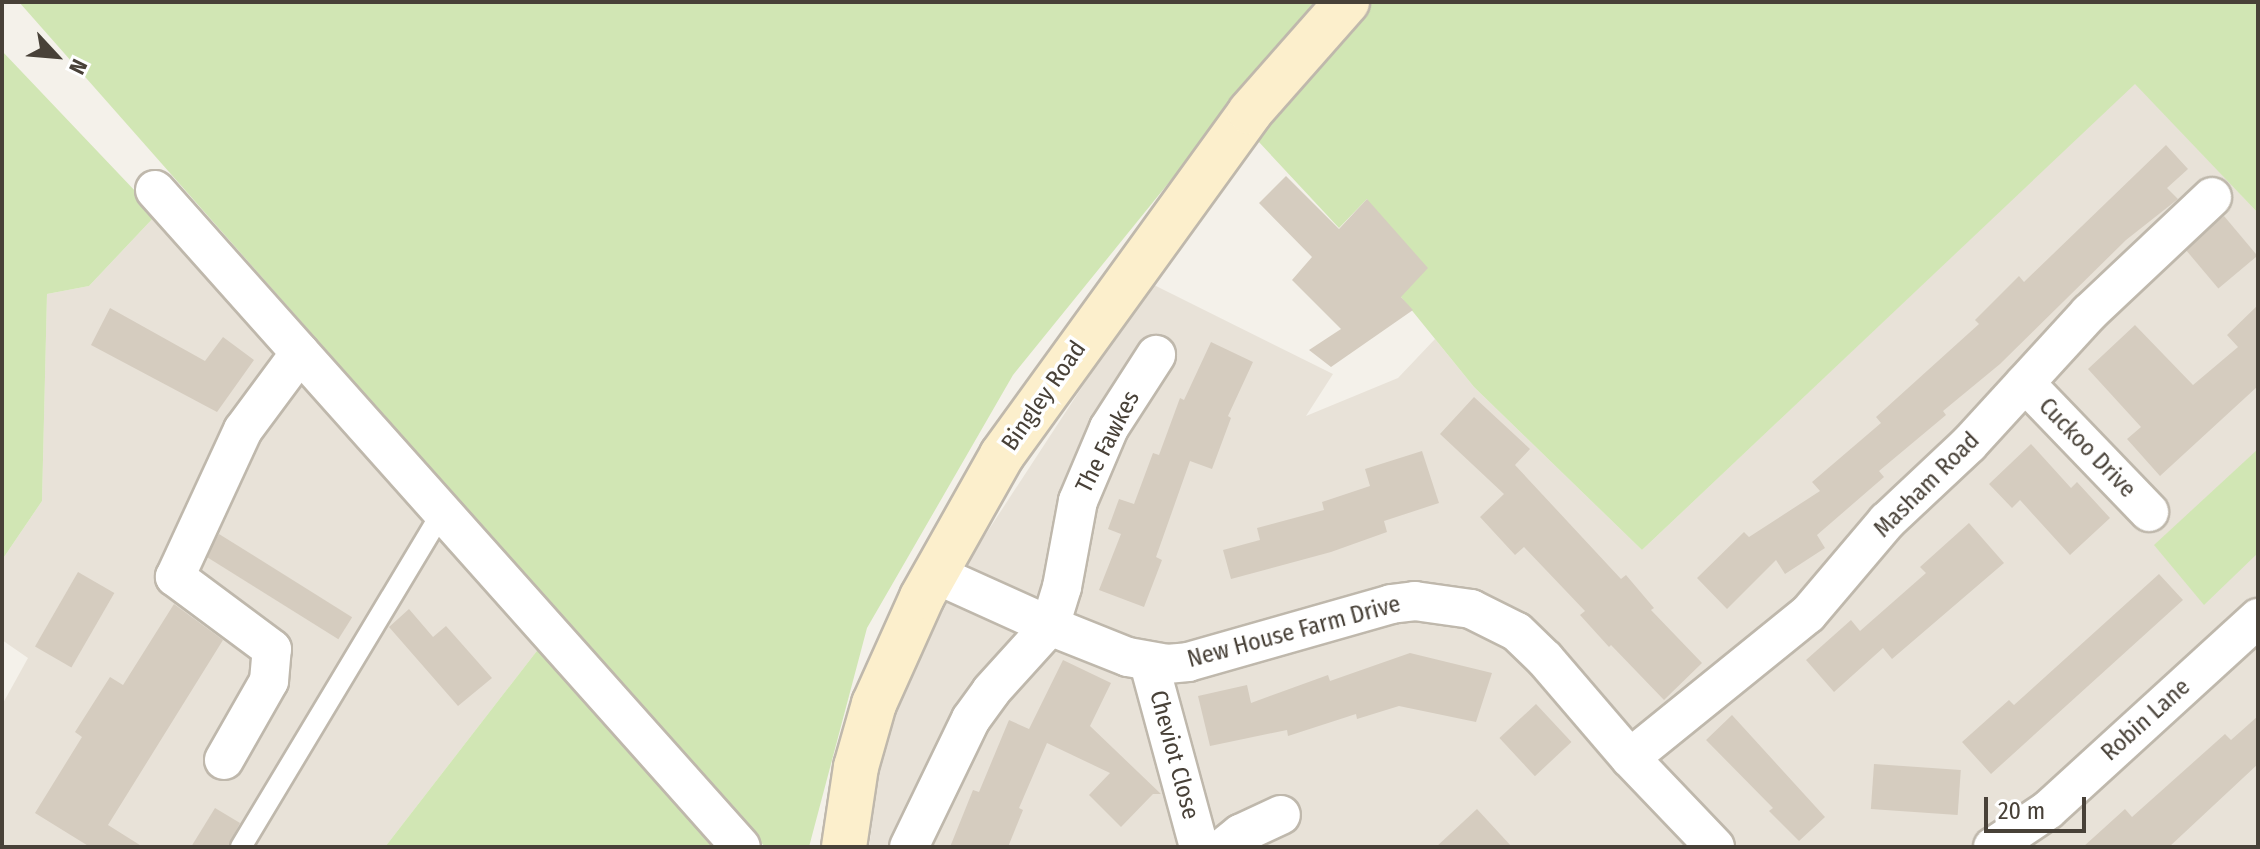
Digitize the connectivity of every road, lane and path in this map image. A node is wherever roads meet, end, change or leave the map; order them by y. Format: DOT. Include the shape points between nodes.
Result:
graph roads {
  1 [pos="1347,2"];
  2 [pos="155,190"];
  3 [pos="2212,197"];
  4 [pos="300,353"];
  5 [pos="1156,355"];
  6 [pos="2025,383"];
  7 [pos="2149,512"];
  8 [pos="442,513"];
  9 [pos="935,574"];
  10 [pos="2258,618"];
  11 [pos="1050,626"];
  12 [pos="1149,663"];
  13 [pos="1630,758"];
  14 [pos="224,760"];
  15 [pos="1281,815"];
  16 [pos="241,847"];
  17 [pos="741,847"];
  18 [pos="844,847"];
  19 [pos="909,847"];
  20 [pos="1199,847"];
  21 [pos="1224,847"];
  22 [pos="1715,847"];
  23 [pos="1993,847"];
  1 -- 9 [label="street, Bingley Road" via="1250,112 1049,386 1002,455"];
  2 -- 4 [label="street"];
  3 -- 6 [label="street, Masham Road" via="2089,313"];
  4 -- 8 [label="street"];
  4 -- 14 [label="street" via="243,430 175,577 272,649 269,681"];
  5 -- 11 [label="street, The Fawkes" via="1109,428 1078,501"];
  6 -- 7 [label="street, Cuckoo Drive"];
  6 -- 13 [label="street, Masham Road" via="1887,521 1808,614"];
  8 -- 16 [label="lane"];
  8 -- 17 [label="street"];
  9 -- 11 [label="street, New House Farm Drive"];
  9 -- 18 [label="street, Bingley Road" via="874,704 856,767"];
  10 -- 23 [label="street, Robin Lane" via="2048,810"];
  11 -- 12 [label="street, New House Farm Drive"];
  11 -- 19 [label="street" via="971,719"];
  12 -- 13 [label="street, New House Farm Drive" via="1188,662 1391,604 1442,603 1496,619 1517,632"];
  12 -- 20 [label="street, Cheviot Close"];
  13 -- 22 [label="street, New House Farm Drive"];
  15 -- 21 [label="street"];
}
